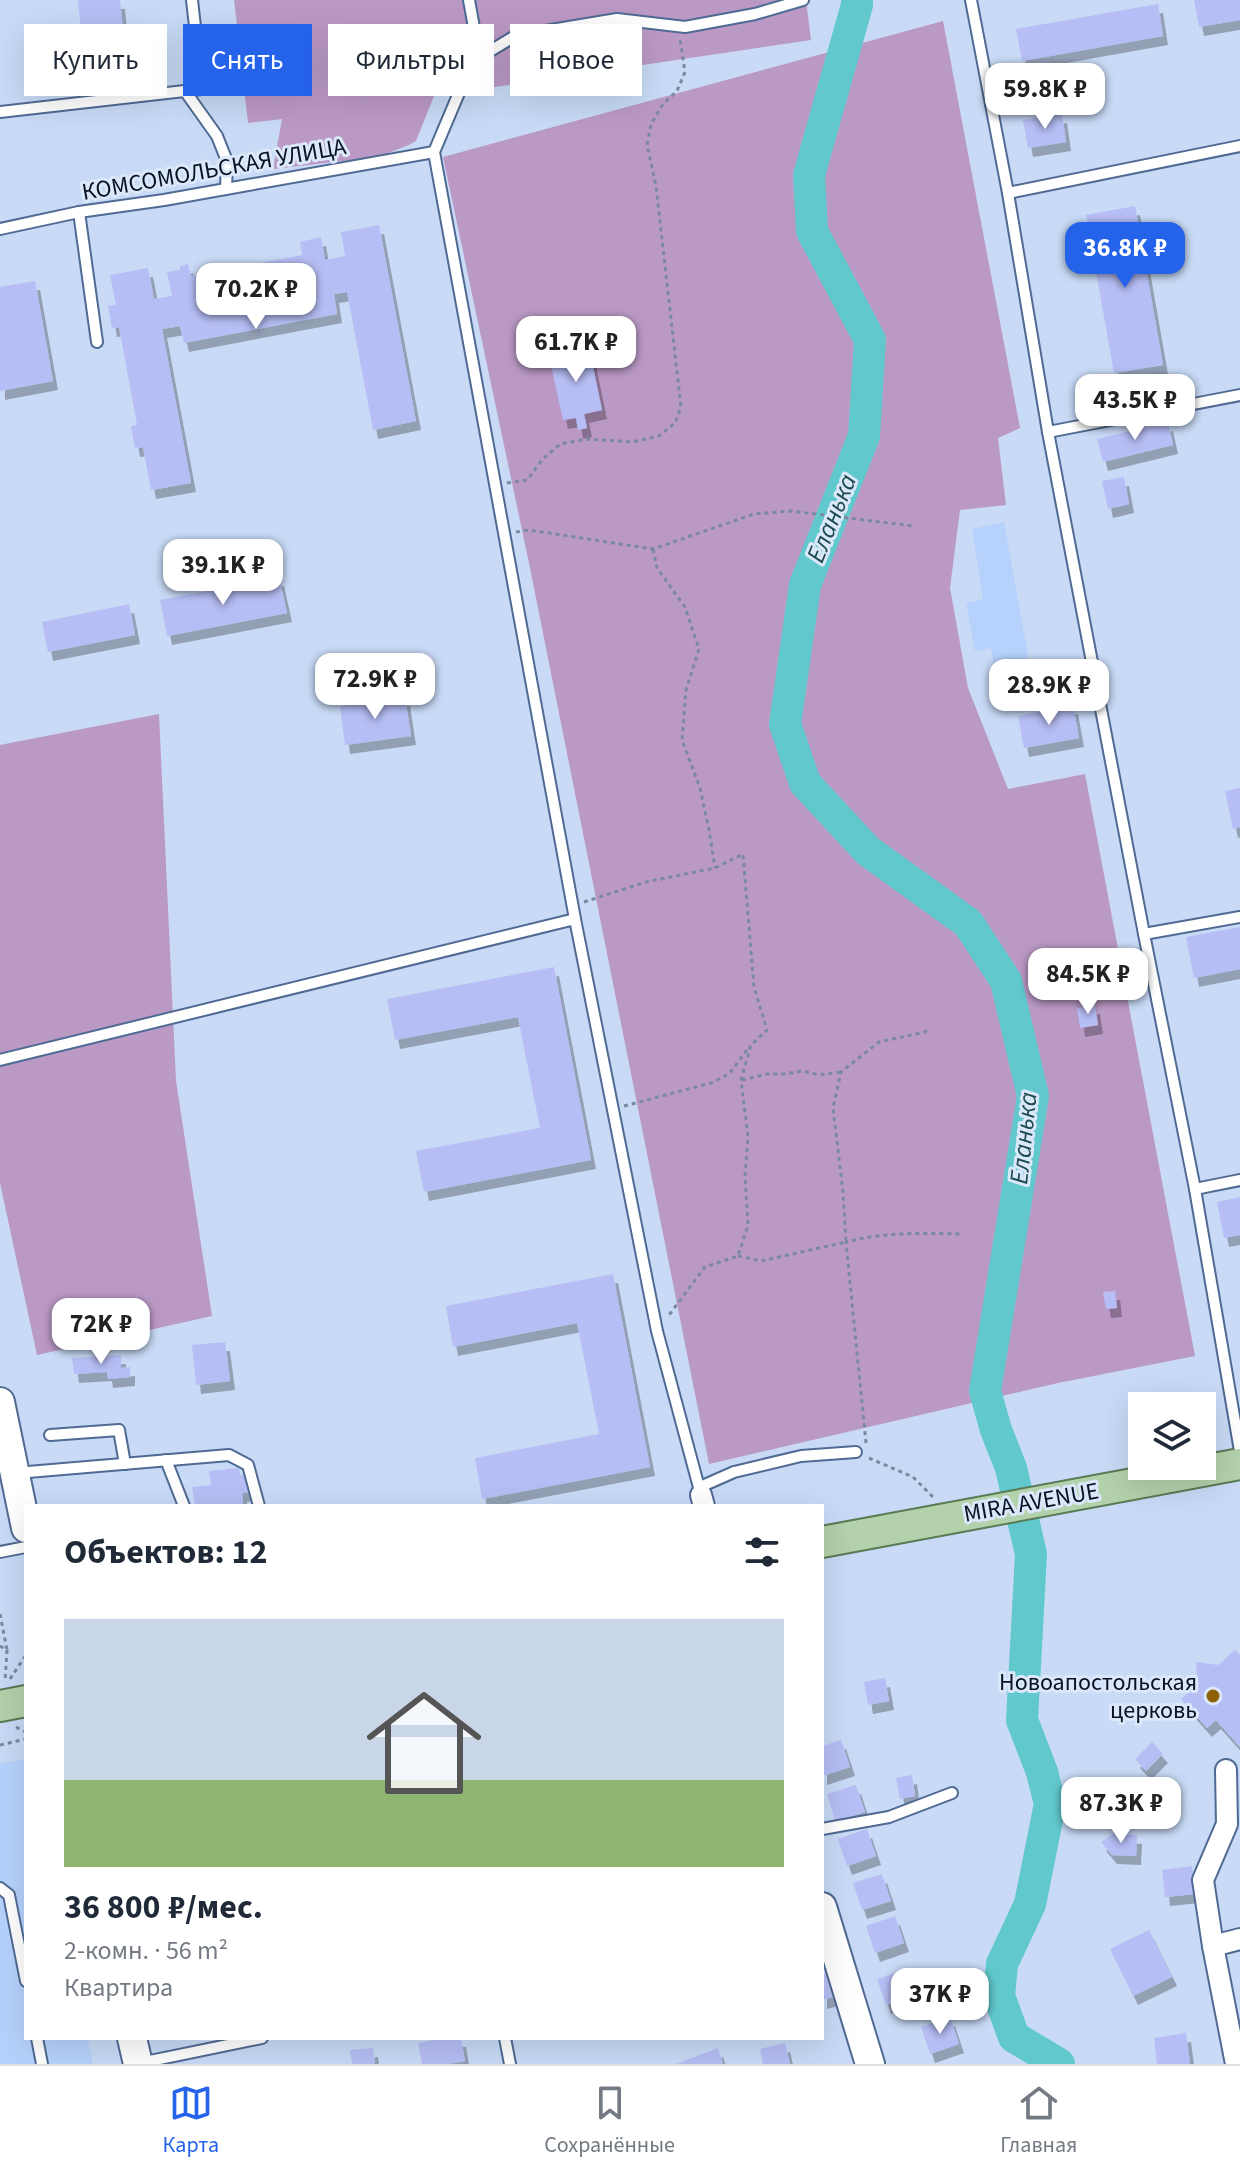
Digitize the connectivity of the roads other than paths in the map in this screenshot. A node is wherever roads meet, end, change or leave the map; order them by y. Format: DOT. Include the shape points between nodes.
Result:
graph roads {
  1 [pos="192,0"];
  2 [pos="469,0"];
  3 [pos="803,0"];
  4 [pos="971,0"];
  5 [pos="195,24"];
  6 [pos="473,24"];
  7 [pos="494,49"];
  8 [pos="183,91"];
  9 [pos="189,96"];
  10 [pos="458,96"];
  11 [pos="0,112"];
  12 [pos="1240,146"];
  13 [pos="434,152"];
  14 [pos="226,189"];
  15 [pos="1008,193"];
  16 [pos="79,212"];
  17 [pos="0,229"];
  18 [pos="97,342"];
  19 [pos="1240,395"];
  20 [pos="1048,432"];
  21 [pos="1240,917"];
  22 [pos="575,919"];
  23 [pos="1144,934"];
  24 [pos="0,1060"];
  25 [pos="1240,1180"];
  26 [pos="1195,1189"];
  27 [pos="0,1402"];
  28 [pos="50,1435"];
  29 [pos="1240,1451"];
  30 [pos="856,1452"];
  31 [pos="166,1460"];
  32 [pos="125,1464"];
  33 [pos="1240,1464"];
  34 [pos="14,1473"];
  35 [pos="701,1496"];
  36 [pos="183,1504"];
  37 [pos="258,1504"];
  38 [pos="24,1519"];
  39 [pos="824,1542"];
  40 [pos="24,1547"];
  41 [pos="0,1552"];
  42 [pos="1226,1770"];
  43 [pos="952,1793"];
  44 [pos="824,1829"];
  45 [pos="0,1888"];
  46 [pos="824,1914"];
  47 [pos="1240,1939"];
  48 [pos="1213,1946"];
  49 [pos="24,1971"];
  50 [pos="37,2040"];
  51 [pos="132,2040"];
  52 [pos="252,2040"];
  53 [pos="505,2040"];
  54 [pos="42,2064"];
  55 [pos="138,2064"];
  56 [pos="510,2064"];
  57 [pos="870,2064"];
  58 [pos="1236,2064"];
  1 -- 5 [label="lane"];
  2 -- 6 [label="lane"];
  3 -- 7 [label="lane" via="685,27 617,19 515,36"];
  4 -- 15 [label="lane"];
  8 -- 11 [label="lane"];
  9 -- 14 [label="lane" via="217,136 227,161"];
  10 -- 13 [label="lane"];
  12 -- 15 [label="lane"];
  13 -- 14 [label="lane, КОМСОМОЛЬСКАЯ УЛИЦА"];
  13 -- 22 [label="lane"];
  14 -- 16 [label="lane, КОМСОМОЛЬСКАЯ УЛИЦА"];
  15 -- 20 [label="lane"];
  16 -- 17 [label="lane, КОМСОМОЛЬСКАЯ УЛИЦА"];
  16 -- 18 [label="lane"];
  19 -- 20 [label="lane"];
  20 -- 23 [label="lane"];
  21 -- 23 [label="lane"];
  22 -- 24 [label="lane"];
  22 -- 35 [label="lane" via="657,1331"];
  23 -- 26 [label="lane"];
  25 -- 26 [label="lane"];
  26 -- 29 [label="lane"];
  27 -- 34 [label="street"];
  28 -- 32 [label="lane" via="119,1430"];
  30 -- 35 [label="lane" via="801,1456 734,1472"];
  31 -- 32 [label="lane"];
  31 -- 36 [label="lane"];
  31 -- 37 [label="lane" via="229,1455 248,1465"];
  32 -- 34 [label="lane"];
  33 -- 39 [label="main road, MIRA AVENUE"];
  34 -- 38 [label="street"];
  40 -- 41 [label="lane"];
  42 -- 48 [label="street" via="1227,1824 1203,1880"];
  43 -- 44 [label="lane" via="889,1817"];
  45 -- 49 [label="lane" via="9,1895"];
  46 -- 57 [label="street"];
  47 -- 48 [label="street"];
  48 -- 58 [label="street"];
  50 -- 54 [label="lane"];
  51 -- 55 [label="street"];
  52 -- 55 [label="lane"];
  53 -- 56 [label="lane"];
}
